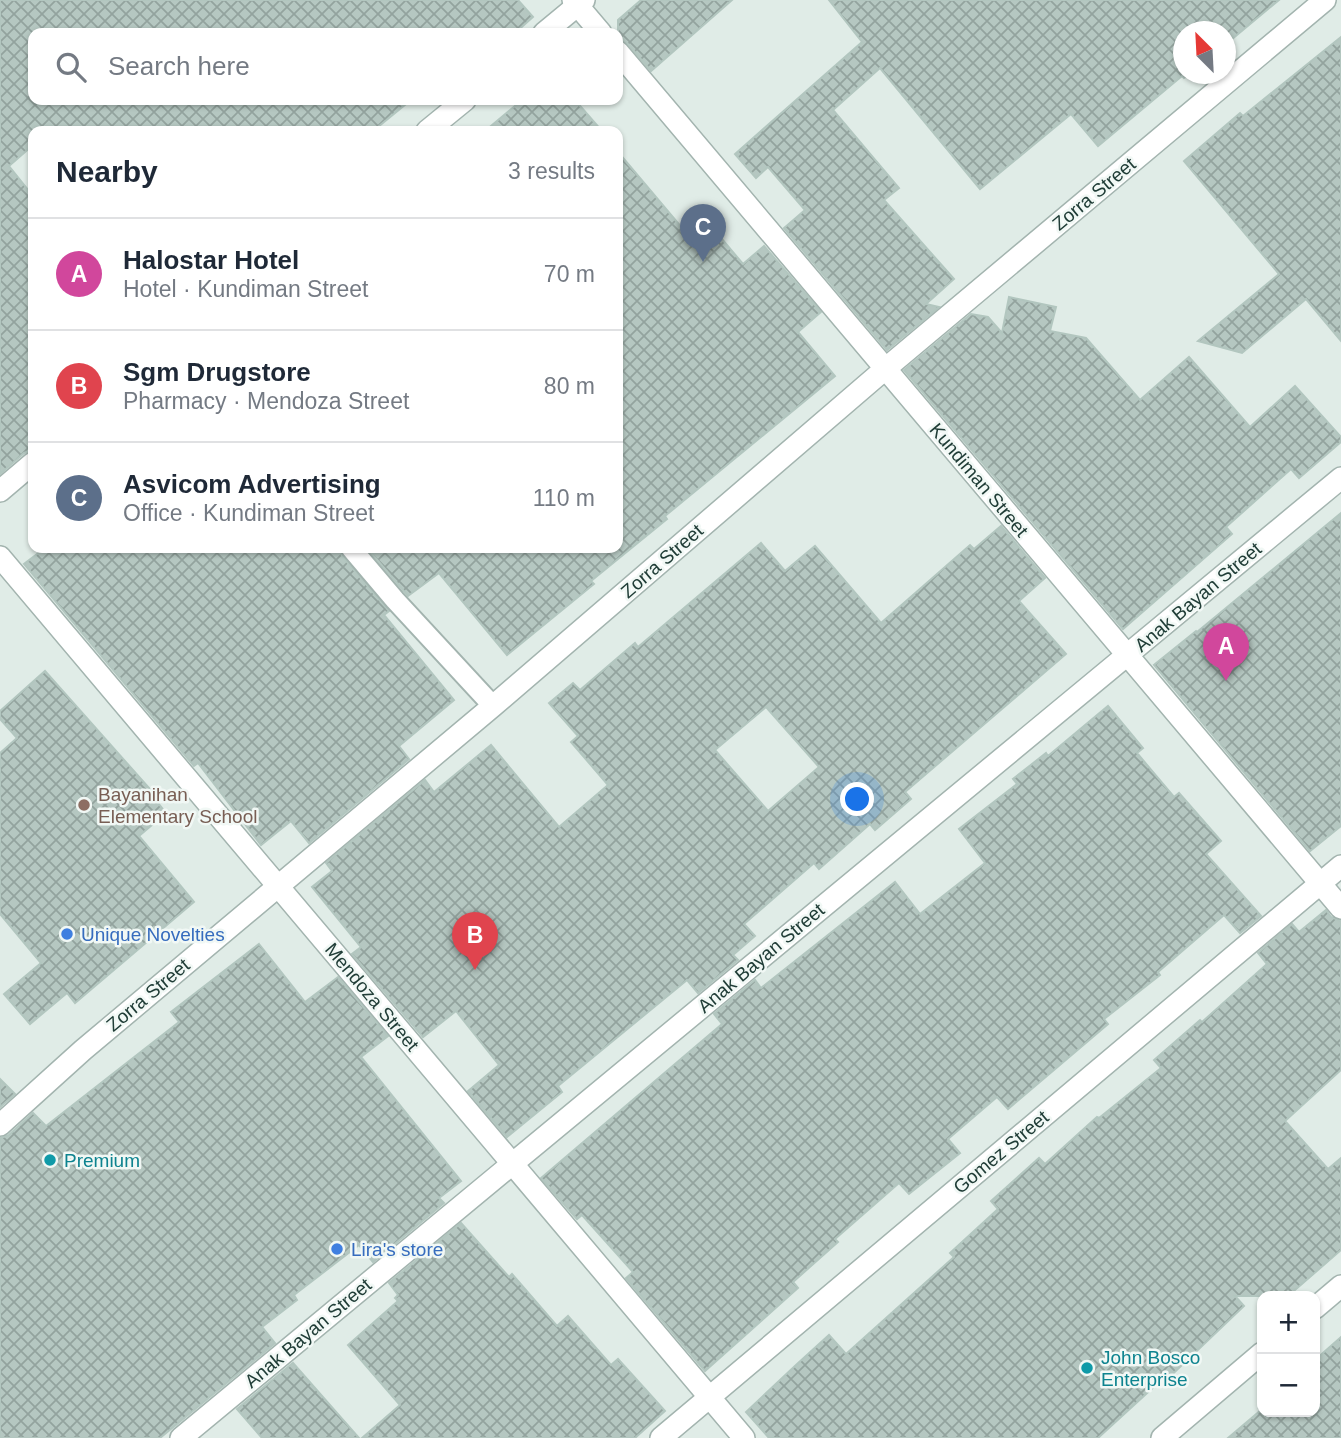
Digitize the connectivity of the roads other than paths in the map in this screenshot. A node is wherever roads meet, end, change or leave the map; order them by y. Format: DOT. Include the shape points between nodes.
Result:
graph roads {
  1 [pos="1325,0"];
  2 [pos="578,2"];
  3 [pos="549,28"];
  4 [pos="597,28"];
  5 [pos="623,58"];
  6 [pos="459,105"];
  7 [pos="434,126"];
  8 [pos="886,369"];
  9 [pos="28,467"];
  10 [pos="1341,478"];
  11 [pos="0,491"];
  12 [pos="355,553"];
  13 [pos="0,557"];
  14 [pos="1127,655"];
  15 [pos="493,706"];
  16 [pos="1341,866"];
  17 [pos="1320,884"];
  18 [pos="278,886"];
  19 [pos="1341,908"];
  20 [pos="0,1125"];
  21 [pos="513,1163"];
  22 [pos="1341,1286"];
  23 [pos="1320,1304"];
  24 [pos="1261,1354"];
  25 [pos="709,1397"];
  26 [pos="181,1438"];
  27 [pos="662,1438"];
  28 [pos="744,1438"];
  29 [pos="1162,1438"];
  1 -- 8 [label="street, Zorra Street"];
  2 -- 3 [label="street"];
  2 -- 4 [label="street"];
  5 -- 8 [label="street, Kundiman Street"];
  6 -- 7 [label="street"];
  8 -- 14 [label="street, Kundiman Street"];
  8 -- 15 [label="street, Zorra Street"];
  9 -- 11 [label="street"];
  10 -- 14 [label="street, Anak Bayan Street"];
  12 -- 15 [label="lane"];
  13 -- 18 [label="street, Mendoza Street"];
  14 -- 17 [label="street, Kundiman Street"];
  14 -- 21 [label="street, Anak Bayan Street"];
  15 -- 18 [label="street, Zorra Street"];
  16 -- 17 [label="street, Gomez Street"];
  17 -- 19 [label="street, Kundiman Street"];
  17 -- 25 [label="street, Gomez Street"];
  18 -- 20 [label="street, Zorra Street"];
  18 -- 21 [label="street, Mendoza Street"];
  21 -- 25 [label="street, Mendoza Street"];
  21 -- 26 [label="street, Anak Bayan Street"];
  22 -- 23 [label="street"];
  24 -- 29 [label="street"];
  25 -- 27 [label="street, Gomez Street"];
  25 -- 28 [label="street, Mendoza Street"];
}
